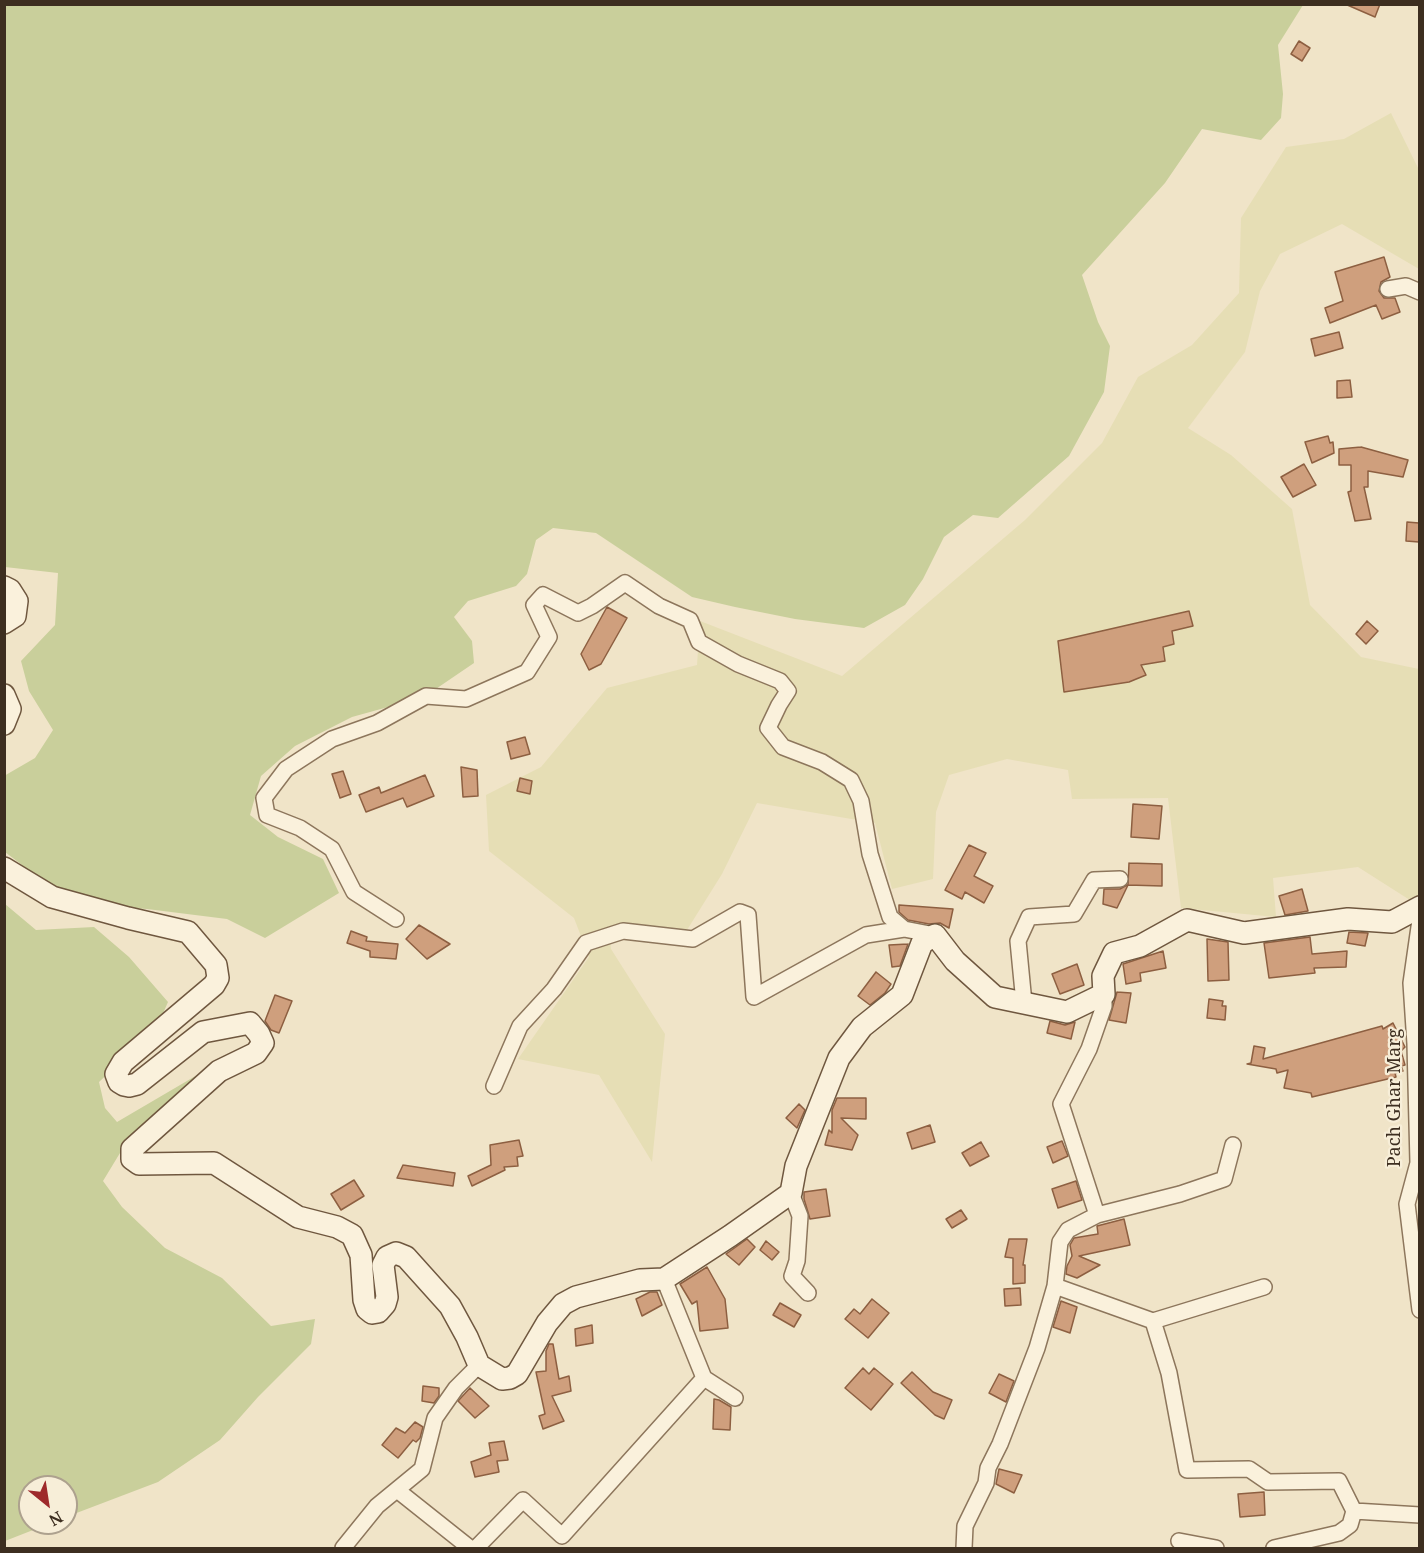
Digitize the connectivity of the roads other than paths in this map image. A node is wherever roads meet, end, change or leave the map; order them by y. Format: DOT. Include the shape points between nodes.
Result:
graph roads {
  1 [pos="1388,289"];
  2 [pos="1419,292"];
  3 [pos="4,587"];
  4 [pos="4,623"];
  5 [pos="4,695"];
  6 [pos="4,723"];
  7 [pos="4,868"];
  8 [pos="1120,879"];
  9 [pos="1419,907"];
  10 [pos="396,919"];
  11 [pos="1419,920"];
  12 [pos="904,929"];
  13 [pos="935,935"];
  14 [pos="1104,994"];
  15 [pos="1024,1003"];
  16 [pos="494,1086"];
  17 [pos="1233,1145"];
  18 [pos="791,1193"];
  19 [pos="1097,1215"];
  20 [pos="664,1279"];
  21 [pos="1055,1286"];
  22 [pos="1264,1287"];
  23 [pos="808,1293"];
  24 [pos="1419,1310"];
  25 [pos="1153,1321"];
  26 [pos="479,1365"];
  27 [pos="704,1378"];
  28 [pos="735,1398"];
  29 [pos="397,1490"];
  30 [pos="1354,1511"];
  31 [pos="1419,1515"];
  32 [pos="1179,1541"];
  33 [pos="343,1548"];
  34 [pos="470,1548"];
  35 [pos="476,1548"];
  36 [pos="964,1548"];
  37 [pos="1216,1548"];
  38 [pos="1274,1548"];
  1 -- 2 [label="street" via="1406,286"];
  3 -- 4 [label="street" via="16,601 15,616"];
  5 -- 6 [label="street" via="10,709"];
  7 -- 26 [label="street" via="52,897 188,932 216,965 218,978 214,985 123,1062 116,1074 123,1085 137,1084 202,1032 250,1023 263,1043 256,1053 219,1071 132,1149 132,1159 139,1164 214,1163 298,1217 352,1235 361,1255 364,1300 372,1313 378,1312 387,1297 383,1265 387,1257 396,1253 406,1257 450,1306"];
  8 -- 15 [label="street" via="1094,880 1074,914 1029,917 1018,941"];
  9 -- 14 [label="street" via="1392,922 1348,919 1244,933 1187,920 1140,946 1114,953 1103,976"];
  10 -- 12 [label="street" via="354,892 332,849 300,828 267,815 264,798 286,770 332,739 377,723 426,696 466,699 527,672 549,637 534,605 543,595 578,613 625,583 658,606 690,620 699,642 780,681 788,691 768,728 783,747 822,762 851,780 861,801 870,854 890,917"];
  11 -- 24 [label="street, Pach Ghar Marg" via="1411,983 1418,1163 1407,1204"];
  12 -- 13 [label="street"];
  12 -- 16 [label="street" via="866,935 754,997 748,915 740,912 693,939 623,930 586,943 554,989 520,1026"];
  13 -- 15 [label="street" via="955,961 995,998"];
  13 -- 18 [label="street" via="922,944 902,995 862,1027 839,1058 796,1166"];
  14 -- 15 [label="street" via="1067,1011"];
  14 -- 19 [label="street" via="1104,1006 1089,1049 1061,1104"];
  17 -- 19 [label="street" via="1224,1179"];
  18 -- 20 [label="street"];
  18 -- 23 [label="street" via="800,1216 792,1276"];
  19 -- 21 [label="street" via="1068,1230 1060,1242"];
  20 -- 26 [label="street" via="640,1280 563,1304 517,1374 510,1378 497,1377"];
  20 -- 27 [label="street"];
  21 -- 25 [label="street"];
  21 -- 36 [label="street" via="1037,1348 988,1468 986,1483 965,1526"];
  22 -- 25 [label="street"];
  25 -- 30 [label="street" via="1169,1373 1186,1470 1249,1469 1268,1482 1339,1481"];
  26 -- 29 [label="street" via="456,1388 435,1418 422,1469"];
  27 -- 28 [label="street"];
  27 -- 35 [label="street" via="562,1536 523,1500"];
  29 -- 33 [label="street" via="377,1506"];
  29 -- 34 [label="street"];
  30 -- 31 [label="street"];
  30 -- 38 [label="street" via="1350,1526 1339,1533"];
  32 -- 37 [label="street"];
}
